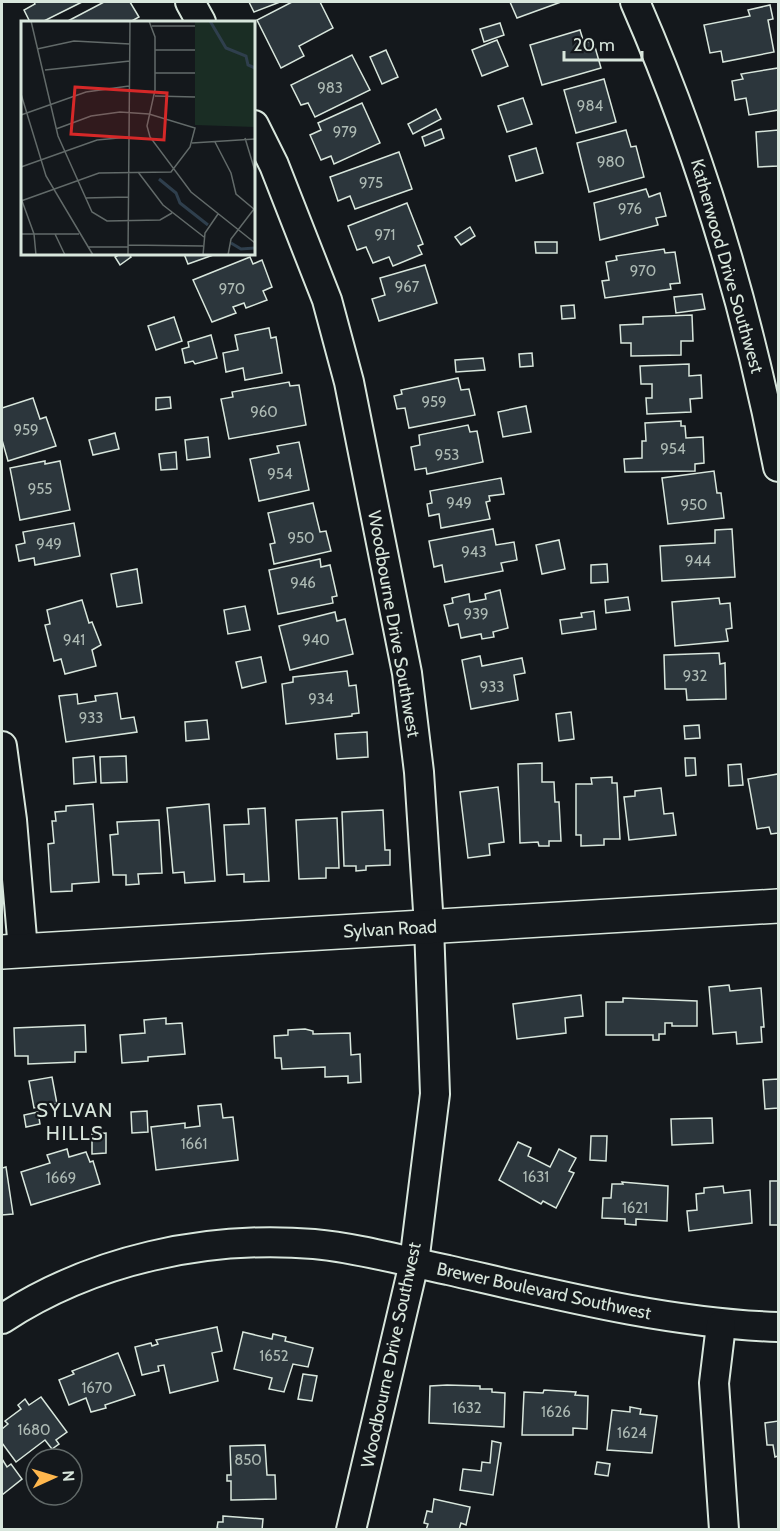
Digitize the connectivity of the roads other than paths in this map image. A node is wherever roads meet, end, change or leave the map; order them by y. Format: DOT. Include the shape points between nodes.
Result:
graph roads {
  1 [pos="190,2"];
  2 [pos="634,2"];
  3 [pos="200,21"];
  4 [pos="255,127"];
  5 [pos="778,467"];
  6 [pos="2,746"];
  7 [pos="778,906"];
  8 [pos="429,926"];
  9 [pos="12,951"];
  10 [pos="414,1263"];
  11 [pos="2,1319"];
  12 [pos="721,1325"];
  13 [pos="778,1327"];
  14 [pos="351,1530"];
  15 [pos="724,1530"];
  1 -- 3 [label="street"];
  2 -- 5 [label="street, Katherwood Drive Southwest" via="667,76 711,200 765,397"];
  4 -- 8 [label="street, Woodbourne Drive Southwest" via="327,300 349,382 407,673 419,772"];
  6 -- 9 [label="street" via="12,820"];
  7 -- 8 [label="main road, Sylvan Road"];
  8 -- 9 [label="main road, Sylvan Road"];
  8 -- 10 [label="street, Woodbourne Drive Southwest" via="435,1094"];
  10 -- 11 [label="street, Brewer Boulevard Southwest" via="314,1244 219,1244 125,1262 36,1296"];
  10 -- 12 [label="street, Brewer Boulevard Southwest" via="639,1313"];
  10 -- 14 [label="street, Woodbourne Drive Southwest"];
  12 -- 13 [label="street, Brewer Boulevard Southwest"];
  12 -- 15 [label="street" via="714,1383"];
}
